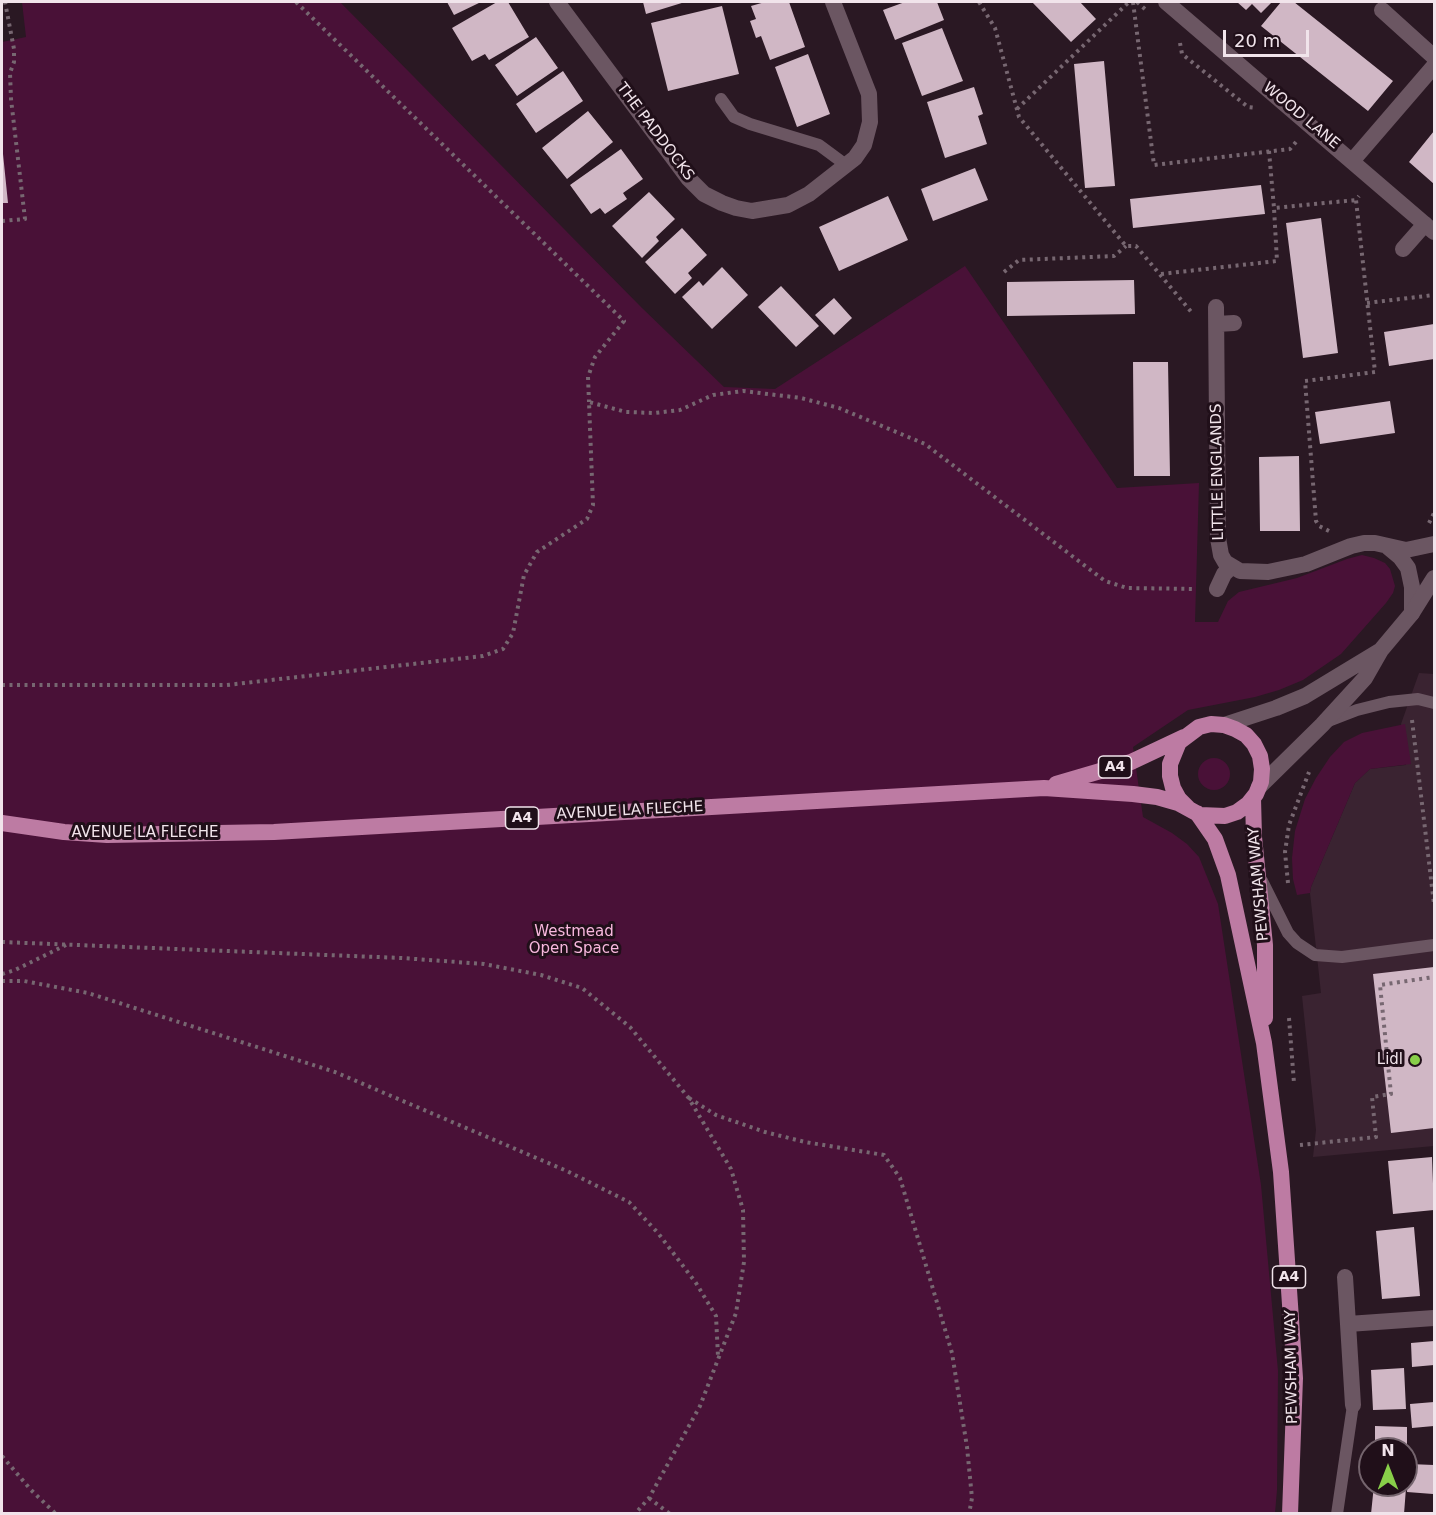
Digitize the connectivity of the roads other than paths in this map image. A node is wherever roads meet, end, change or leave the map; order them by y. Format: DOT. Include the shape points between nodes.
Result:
graph roads {
  1 [pos="557,2"];
  2 [pos="833,2"];
  3 [pos="1166,2"];
  4 [pos="1382,10"];
  5 [pos="1434,57"];
  6 [pos="1434,66"];
  7 [pos="721,99"];
  8 [pos="1353,160"];
  9 [pos="846,165"];
  10 [pos="1430,228"];
  11 [pos="1403,249"];
  12 [pos="1222,318"];
  13 [pos="1434,543"];
  14 [pos="1387,546"];
  15 [pos="1231,567"];
  16 [pos="1434,578"];
  17 [pos="1217,589"];
  18 [pos="1412,613"];
  19 [pos="1381,650"];
  20 [pos="1434,703"];
  21 [pos="1324,723"];
  22 [pos="1224,725"];
  23 [pos="1184,737"];
  24 [pos="1044,788"];
  25 [pos="1256,793"];
  26 [pos="1192,810"];
  27 [pos="2,823"];
  28 [pos="1258,871"];
  29 [pos="1434,945"];
  30 [pos="1264,1042"];
  31 [pos="1345,1277"];
  32 [pos="1434,1318"];
  33 [pos="1348,1324"];
  34 [pos="1353,1405"];
  35 [pos="1290,1514"];
  36 [pos="1337,1514"];
  1 -- 9 [label="street, THE PADDOCKS" via="704,194 736,208 771,209 809,194"];
  2 -- 9 [label="street, THE PADDOCKS" via="866,82 871,109 864,145"];
  3 -- 8 [label="street, WOOD LANE"];
  4 -- 5 [label="street"];
  6 -- 8 [label="street"];
  7 -- 9 [label="lane" via="734,117 819,145"];
  8 -- 10 [label="street, WOOD LANE"];
  10 -- 11 [label="street"];
  12 -- 15 [label="street, LITTLE ENGLANDS" via="1216,343 1219,547"];
  13 -- 14 [label="street" via="1406,550"];
  14 -- 15 [label="street" via="1351,546 1306,564 1268,572"];
  14 -- 18 [label="street" via="1408,568"];
  15 -- 17 [label="street"];
  16 -- 18 [label="street, AVENUE LA FLECHE"];
  18 -- 19 [label="street, AVENUE LA FLECHE"];
  19 -- 21 [label="street, AVENUE LA FLECHE" via="1365,678"];
  19 -- 22 [label="street, AVENUE LA FLECHE" via="1305,696"];
  20 -- 21 [label="lane" via="1418,699 1393,702"];
  21 -- 25 [label="street, AVENUE LA FLECHE"];
  22 -- 23 [label="main road, AVENUE LA FLECHE / A4" via="1199,727"];
  22 -- 25 [label="main road, A4" via="1246,735 1260,756 1262,769"];
  23 -- 24 [label="main road, AVENUE LA FLECHE / A4" via="1131,762"];
  23 -- 26 [label="main road, A4" via="1173,752 1170,776 1176,794"];
  24 -- 26 [label="main road, AVENUE LA FLECHE / A4" via="1158,797"];
  24 -- 27 [label="main road, AVENUE LA FLECHE / A4" via="274,832 106,835"];
  25 -- 26 [label="main road, AVENUE LA FLECHE / A4" via="1238,812 1225,816 1212,817"];
  25 -- 28 [label="main road, PEWSHAM WAY / A4" via="1254,837"];
  26 -- 30 [label="main road, PEWSHAM WAY / A4" via="1215,839 1228,875"];
  28 -- 29 [label="lane" via="1288,933 1315,955 1342,957"];
  28 -- 30 [label="main road, PEWSHAM WAY / A4" via="1265,945"];
  30 -- 35 [label="main road, PEWSHAM WAY / A4" via="1281,1172 1295,1378"];
  31 -- 33 [label="street"];
  32 -- 33 [label="street"];
  33 -- 34 [label="street"];
  34 -- 36 [label="lane"];
}
